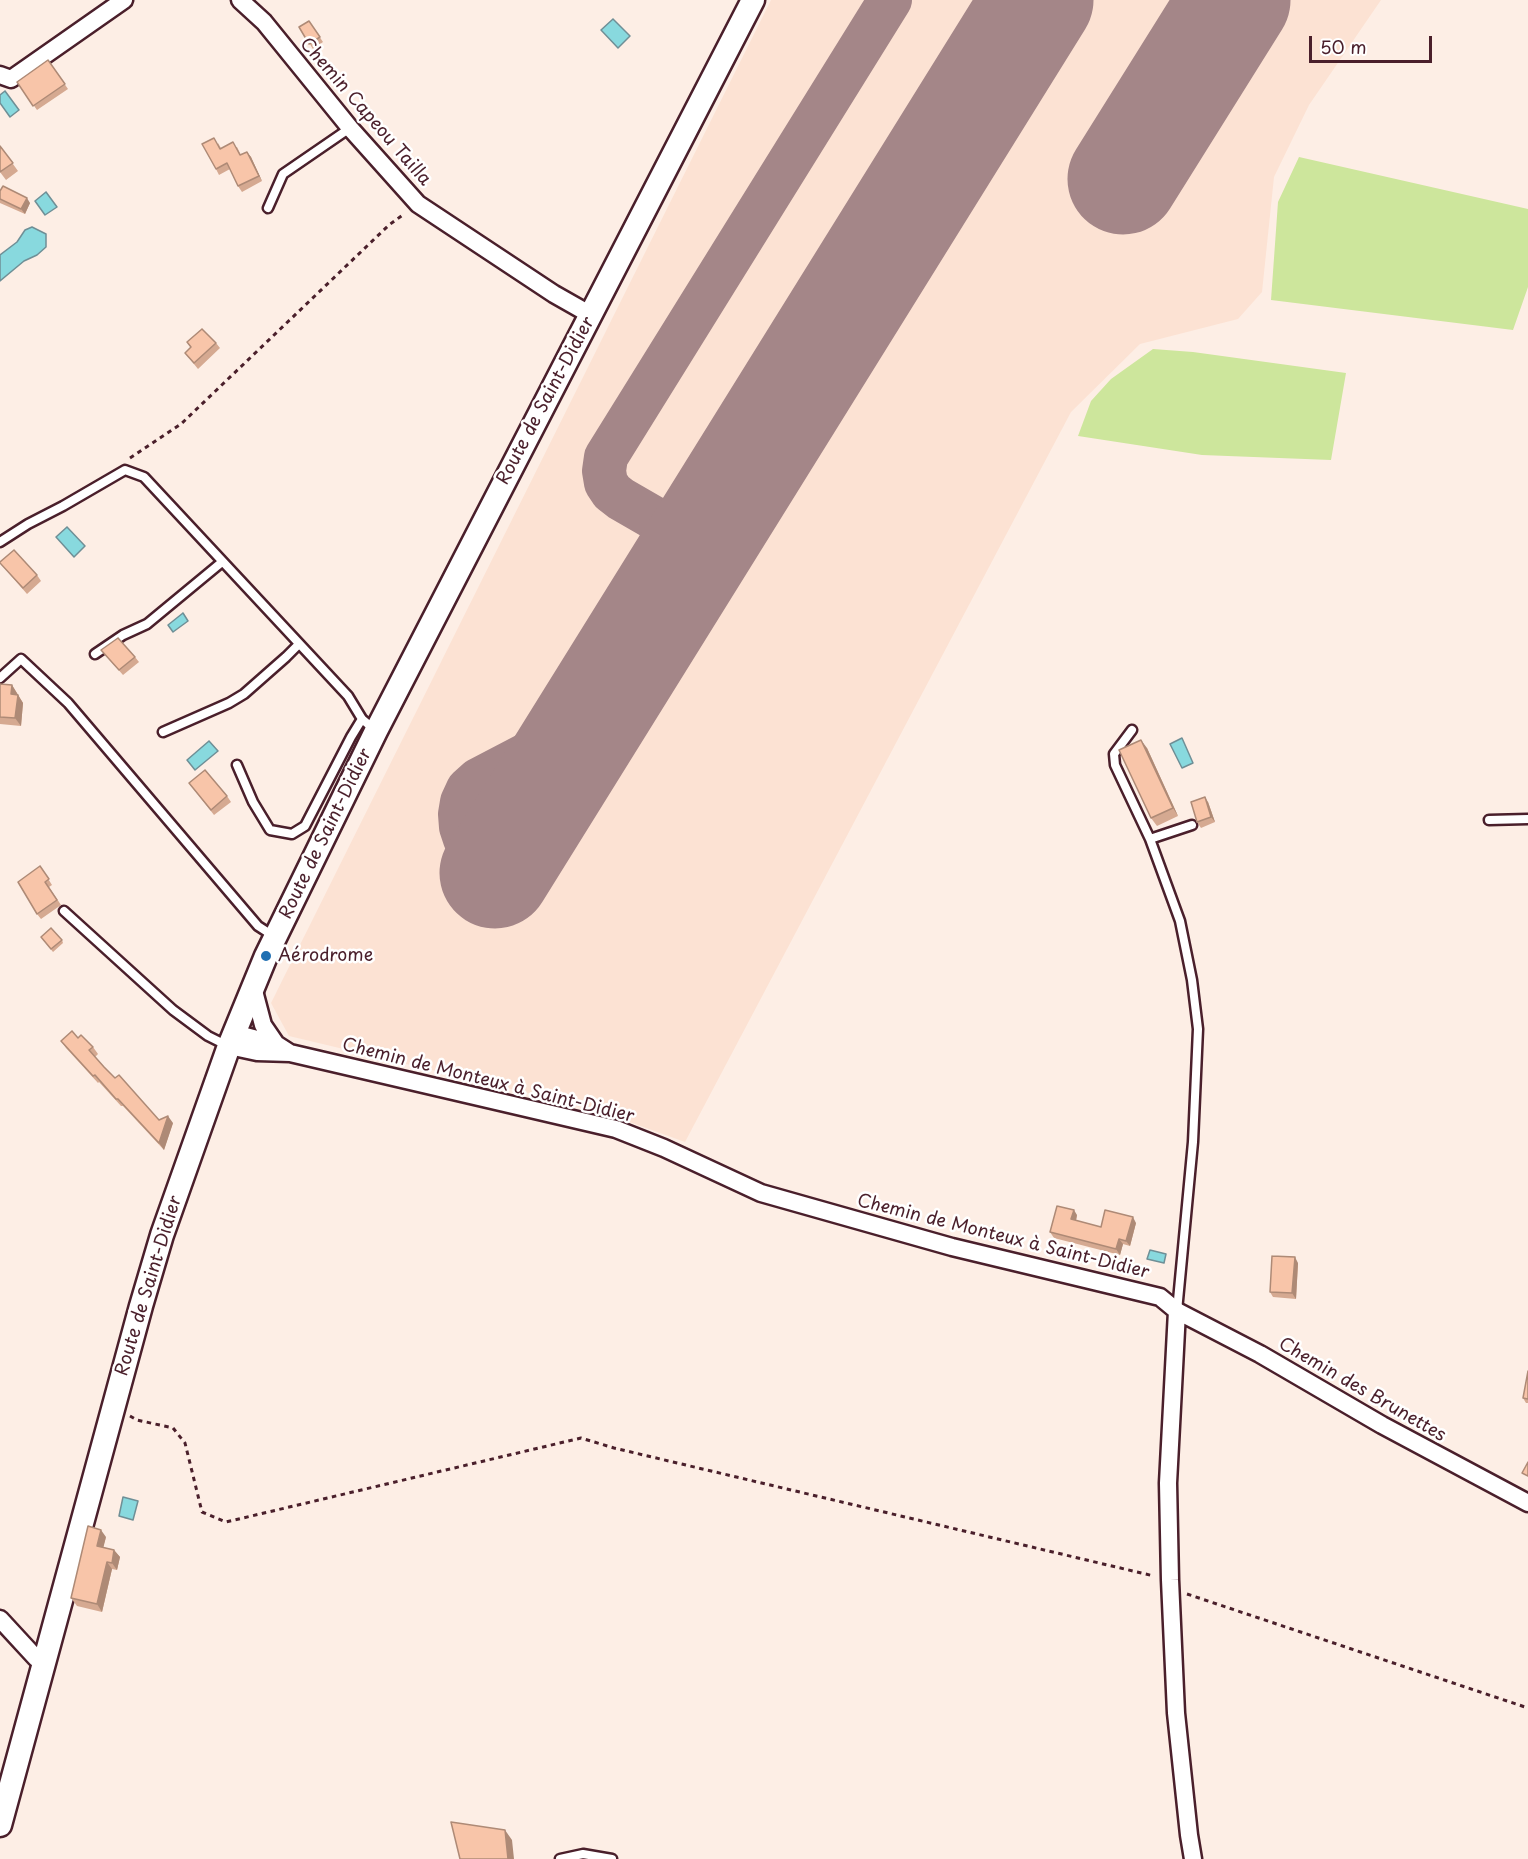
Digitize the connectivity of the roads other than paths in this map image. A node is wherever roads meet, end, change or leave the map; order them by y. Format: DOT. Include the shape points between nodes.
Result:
graph roads {
  1 [pos="124,0"];
  2 [pos="240,0"];
  3 [pos="753,0"];
  4 [pos="0,75"];
  5 [pos="350,128"];
  6 [pos="268,208"];
  7 [pos="591,315"];
  8 [pos="0,542"];
  9 [pos="222,562"];
  10 [pos="299,644"];
  11 [pos="95,654"];
  12 [pos="0,678"];
  13 [pos="369,725"];
  14 [pos="1132,730"];
  15 [pos="163,732"];
  16 [pos="237,765"];
  17 [pos="1528,819"];
  18 [pos="1489,820"];
  19 [pos="1192,825"];
  20 [pos="1150,839"];
  21 [pos="63,911"];
  22 [pos="275,938"];
  23 [pos="253,987"];
  24 [pos="231,1040"];
  25 [pos="283,1048"];
  26 [pos="1177,1311"];
  27 [pos="1528,1503"];
  28 [pos="0,1619"];
  29 [pos="44,1661"];
  30 [pos="0,1825"];
  31 [pos="560,1859"];
  32 [pos="612,1859"];
  33 [pos="1193,1859"];
  1 -- 4 [label="street" via="11,79"];
  2 -- 5 [label="street, Chemin Capeou Tailla" via="264,22"];
  3 -- 7 [label="main road, Route de Saint-Didier"];
  5 -- 6 [label="lane" via="283,174"];
  5 -- 7 [label="street, Chemin Capeou Tailla" via="418,204"];
  7 -- 13 [label="main road, Route de Saint-Didier"];
  8 -- 9 [label="lane" via="125,471 144,477"];
  9 -- 10 [label="lane"];
  9 -- 11 [label="lane" via="147,624"];
  10 -- 13 [label="lane" via="348,696"];
  10 -- 15 [label="lane" via="244,694"];
  12 -- 22 [label="lane" via="21,659 61,696 258,926"];
  13 -- 16 [label="lane" via="351,737 305,826 292,834 270,830"];
  13 -- 22 [label="main road, Route de Saint-Didier"];
  14 -- 20 [label="lane" via="1113,754"];
  17 -- 18 [label="lane"];
  19 -- 20 [label="lane"];
  20 -- 26 [label="lane" via="1180,921 1198,1029 1193,1142"];
  21 -- 24 [label="lane" via="173,1010 208,1036"];
  22 -- 23 [label="main road, Route de Saint-Didier"];
  23 -- 24 [label="main road, Route de Saint-Didier"];
  23 -- 25 [label="street" via="262,1025"];
  24 -- 25 [label="street, Chemin de Monteux à Saint-Didier" via="257,1052"];
  24 -- 29 [label="main road, Route de Saint-Didier" via="162,1235"];
  25 -- 26 [label="street, Chemin de Monteux à Saint-Didier" via="616,1129 761,1193 952,1247 1161,1297"];
  26 -- 27 [label="street, Chemin des Brunettes"];
  26 -- 33 [label="street" via="1168,1483 1170,1580 1176,1713"];
  28 -- 29 [label="street" via="36,1658"];
  29 -- 30 [label="main road, Route de Saint-Didier"];
  31 -- 32 [label="lane" via="583,1854"];
}
